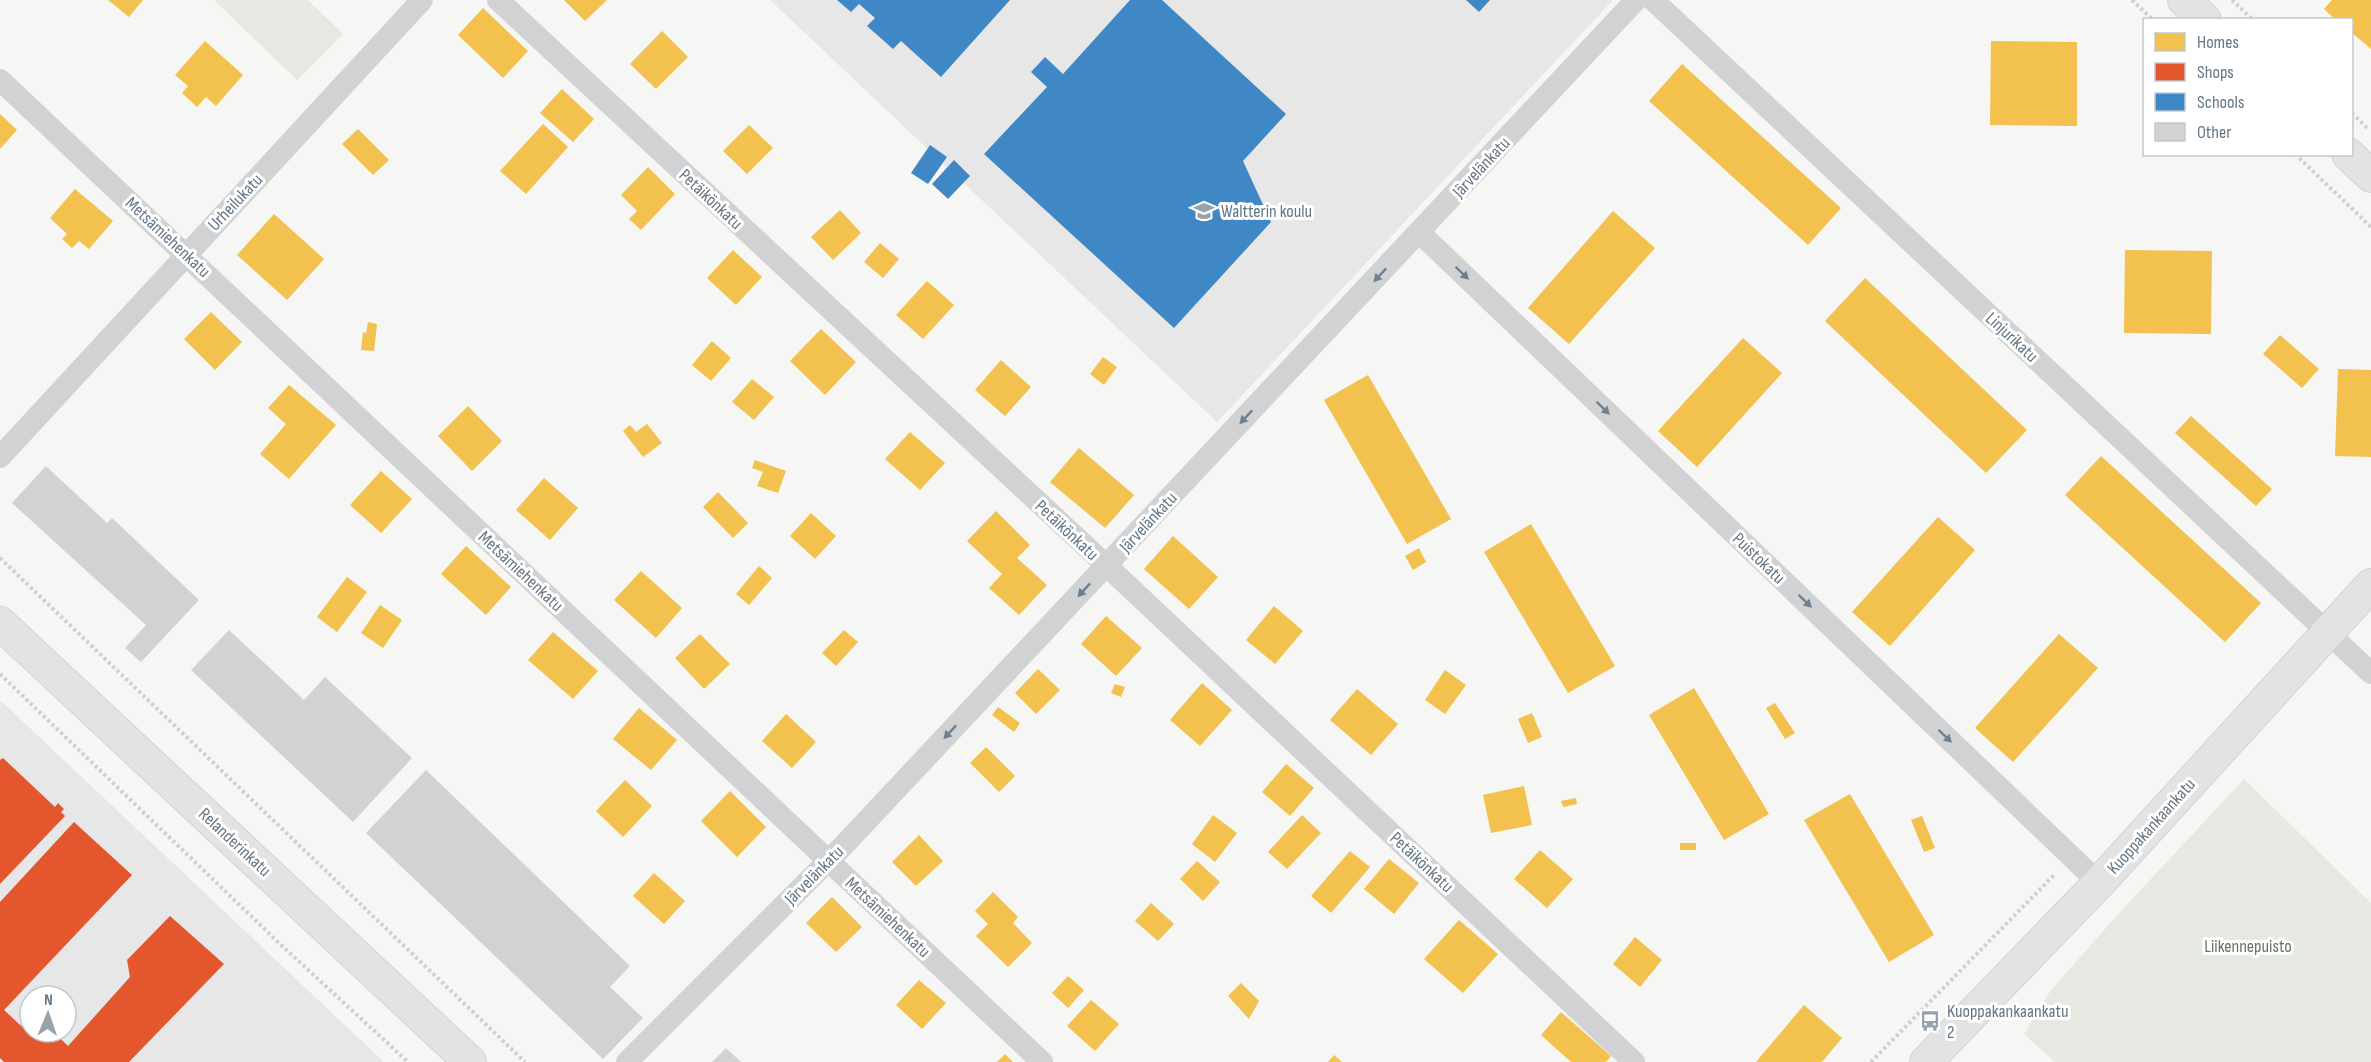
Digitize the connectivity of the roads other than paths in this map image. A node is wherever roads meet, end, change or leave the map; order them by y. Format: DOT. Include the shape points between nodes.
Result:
graph roads {
  1 [pos="422,0"];
  2 [pos="498,0"];
  3 [pos="1636,0"];
  4 [pos="1653,0"];
  5 [pos="2184,0"];
  6 [pos="2203,18"];
  7 [pos="0,80"];
  8 [pos="2350,156"];
  9 [pos="2371,176"];
  10 [pos="1420,233"];
  11 [pos="186,255"];
  12 [pos="0,458"];
  13 [pos="1107,566"];
  14 [pos="2371,585"];
  15 [pos="0,623"];
  16 [pos="2326,632"];
  17 [pos="2371,673"];
  18 [pos="829,861"];
  19 [pos="2099,884"];
  20 [pos="470,1062"];
  21 [pos="627,1062"];
  22 [pos="1042,1062"];
  23 [pos="1634,1062"];
  24 [pos="1926,1062"];
  1 -- 11 [label="street, Urheilukatu"];
  2 -- 13 [label="street, Petäikönkatu"];
  3 -- 10 [label="street, Järvelänkatu"];
  4 -- 16 [label="street, Linjurikatu"];
  5 -- 6 [label="main road"];
  7 -- 11 [label="street, Metsämiehenkatu"];
  8 -- 9 [label="main road"];
  10 -- 13 [label="street, Järvelänkatu, one-way"];
  10 -- 19 [label="street, Puistokatu, one-way"];
  11 -- 12 [label="street, Urheilukatu"];
  11 -- 18 [label="street, Metsämiehenkatu"];
  13 -- 18 [label="street, Järvelänkatu, one-way"];
  13 -- 23 [label="street, Petäikönkatu"];
  14 -- 16 [label="main road, Kuoppakankaankatu"];
  15 -- 20 [label="main road, Relanderinkatu"];
  16 -- 17 [label="street, Linjurikatu"];
  16 -- 19 [label="main road, Kuoppakankaankatu"];
  18 -- 21 [label="street, Järvelänkatu"];
  18 -- 22 [label="street, Metsämiehenkatu"];
  19 -- 24 [label="main road, Kuoppakankaankatu"];
}
